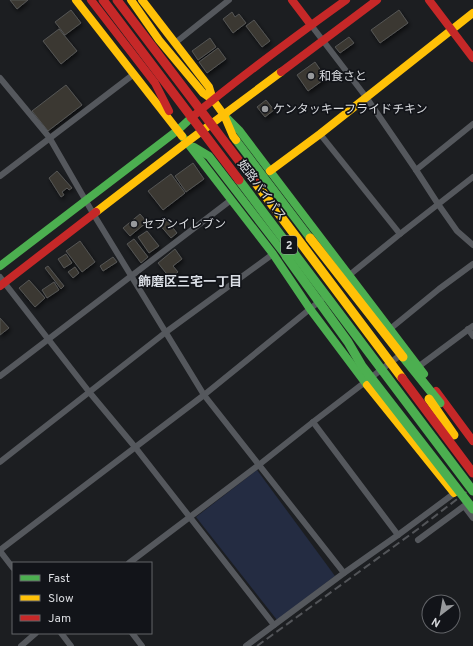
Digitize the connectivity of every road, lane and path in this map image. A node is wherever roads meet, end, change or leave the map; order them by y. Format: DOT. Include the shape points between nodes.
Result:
graph roads {
  1 [pos="76,0"];
  2 [pos="92,0"];
  3 [pos="104,0"];
  4 [pos="117,0"];
  5 [pos="131,0"];
  6 [pos="230,0"];
  7 [pos="292,0"];
  8 [pos="346,0"];
  9 [pos="377,0"];
  10 [pos="429,0"];
  11 [pos="145,1"];
  12 [pos="473,12"];
  13 [pos="311,25"];
  14 [pos="451,30"];
  15 [pos="323,40"];
  16 [pos="175,42"];
  17 [pos="473,58"];
  18 [pos="134,74"];
  19 [pos="0,78"];
  20 [pos="366,97"];
  21 [pos="213,100"];
  22 [pos="224,115"];
  23 [pos="473,124"];
  24 [pos="178,130"];
  25 [pos="320,134"];
  26 [pos="49,137"];
  27 [pos="187,142"];
  28 [pos="416,170"];
  29 [pos="270,171"];
  30 [pos="0,176"];
  31 [pos="473,177"];
  32 [pos="86,200"];
  33 [pos="231,200"];
  34 [pos="438,204"];
  35 [pos="94,215"];
  36 [pos="400,234"];
  37 [pos="473,245"];
  38 [pos="272,254"];
  39 [pos="473,264"];
  40 [pos="0,266"];
  41 [pos="349,275"];
  42 [pos="132,276"];
  43 [pos="1,282"];
  44 [pos="310,309"];
  45 [pos="377,324"];
  46 [pos="470,327"];
  47 [pos="390,329"];
  48 [pos="166,332"];
  49 [pos="473,336"];
  50 [pos="48,339"];
  51 [pos="348,342"];
  52 [pos="406,351"];
  53 [pos="418,367"];
  54 [pos="0,376"];
  55 [pos="365,382"];
  56 [pos="90,392"];
  57 [pos="204,395"];
  58 [pos="313,422"];
  59 [pos="473,440"];
  60 [pos="135,447"];
  61 [pos="473,448"];
  62 [pos="0,462"];
  63 [pos="260,464"];
  64 [pos="470,476"];
  65 [pos="473,490"];
  66 [pos="454,493"];
  67 [pos="473,500"];
  68 [pos="469,508"];
  69 [pos="189,517"];
  70 [pos="473,518"];
  71 [pos="398,535"];
  72 [pos="418,540"];
  73 [pos="0,550"];
  74 [pos="130,562"];
  75 [pos="12,567"];
  76 [pos="344,573"];
  77 [pos="274,625"];
  78 [pos="35,634"];
  79 [pos="62,634"];
  80 [pos="133,634"];
  81 [pos="21,646"];
  82 [pos="71,646"];
  83 [pos="142,646"];
  84 [pos="246,646"];
  1 -- 18 [label="main road"];
  2 -- 24 [label="main road" via="155,83"];
  3 -- 64 [label="main road, 姫路バイパス / 2, bridge"];
  4 -- 64 [label="main road, 姫路バイパス / 2, bridge" via="249,173"];
  5 -- 21 [label="main road" via="159,40 203,93"];
  6 -- 16 [label="street"];
  7 -- 13 [label="main road"];
  8 -- 13 [label="main road"];
  9 -- 15 [label="main road"];
  10 -- 14 [label="main road"];
  11 -- 16 [label="main road"];
  12 -- 14 [label="main road"];
  13 -- 15 [label="street"];
  13 -- 21 [label="main road"];
  14 -- 17 [label="main road"];
  14 -- 20 [label="main road"];
  15 -- 20 [label="street"];
  15 -- 22 [label="main road"];
  16 -- 21 [label="main road" via="209,87"];
  18 -- 24 [label="main road"];
  18 -- 26 [label="street"];
  19 -- 26 [label="street"];
  20 -- 25 [label="main road"];
  20 -- 28 [label="street"];
  21 -- 22 [label="main road"];
  21 -- 24 [label="main road"];
  22 -- 27 [label="main road"];
  22 -- 29 [label="main road" via="239,130"];
  22 -- 45 [label="main road, bridge" via="233,136"];
  23 -- 28 [label="street"];
  24 -- 27 [label="main road"];
  24 -- 32 [label="main road"];
  25 -- 29 [label="main road"];
  25 -- 36 [label="street"];
  26 -- 30 [label="street"];
  26 -- 32 [label="street"];
  27 -- 33 [label="main road"];
  27 -- 35 [label="main road"];
  27 -- 51 [label="main road, bridge" via="209,156"];
  28 -- 34 [label="street"];
  29 -- 41 [label="main road"];
  31 -- 34 [label="street"];
  32 -- 35 [label="street"];
  32 -- 40 [label="main road"];
  33 -- 38 [label="main road"];
  33 -- 42 [label="street"];
  34 -- 36 [label="street"];
  34 -- 37 [label="street" via="458,231"];
  35 -- 42 [label="street"];
  35 -- 43 [label="main road"];
  36 -- 41 [label="street"];
  38 -- 44 [label="main road"];
  38 -- 48 [label="street"];
  39 -- 47 [label="street"];
  41 -- 44 [label="street"];
  41 -- 47 [label="main road"];
  42 -- 48 [label="street"];
  42 -- 50 [label="street"];
  43 -- 50 [label="street"];
  44 -- 55 [label="main road"];
  44 -- 57 [label="street"];
  45 -- 61 [label="main road, bridge"];
  45 -- 64 [label="main road, bridge" via="468,455"];
  46 -- 49 [label="street"];
  46 -- 53 [label="street"];
  47 -- 52 [label="main road"];
  48 -- 56 [label="street"];
  48 -- 57 [label="street"];
  50 -- 54 [label="street"];
  50 -- 56 [label="street"];
  51 -- 64 [label="main road, bridge" via="452,470"];
  51 -- 68 [label="main road, bridge" via="362,366"];
  52 -- 53 [label="main road"];
  52 -- 55 [label="street"];
  53 -- 59 [label="main road"];
  55 -- 58 [label="street"];
  55 -- 66 [label="main road"];
  56 -- 60 [label="street"];
  56 -- 62 [label="street"];
  57 -- 60 [label="street"];
  57 -- 63 [label="street"];
  58 -- 63 [label="street"];
  58 -- 71 [label="street"];
  60 -- 69 [label="street"];
  60 -- 73 [label="street"];
  63 -- 69 [label="street"];
  63 -- 76 [label="street"];
  64 -- 65 [label="main road, 姫路バイパス / 2, bridge"];
  64 -- 66 [label="street"];
  66 -- 71 [label="street"];
  67 -- 68 [label="street"];
  68 -- 70 [label="street"];
  68 -- 72 [label="street"];
  69 -- 74 [label="street"];
  69 -- 77 [label="street"];
  71 -- 76 [label="street"];
  73 -- 75 [label="street"];
  76 -- 77 [label="street"];
  77 -- 84 [label="street"];
  78 -- 81 [label="street"];
  79 -- 82 [label="street"];
  80 -- 83 [label="street"];
}
